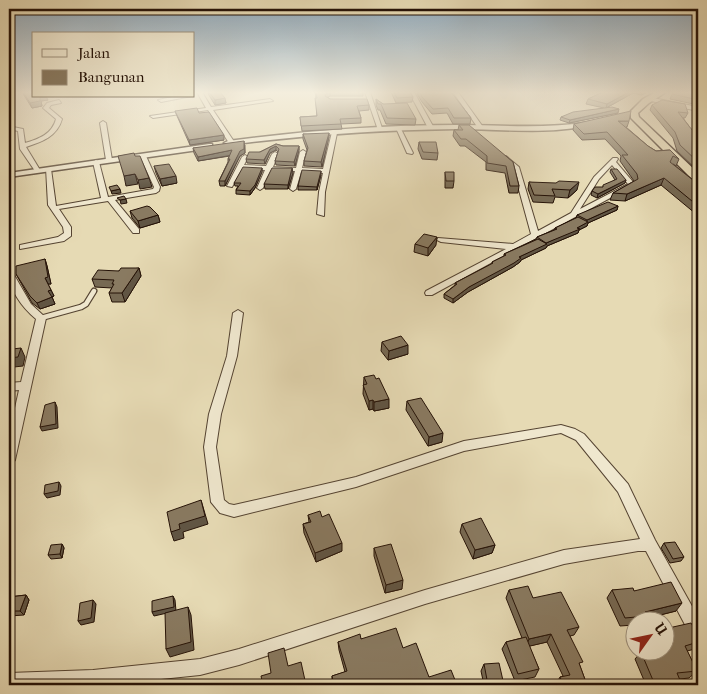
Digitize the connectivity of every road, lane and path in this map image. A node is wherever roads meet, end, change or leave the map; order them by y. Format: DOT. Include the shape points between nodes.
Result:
graph roads {
  1 [pos="57,124"];
  2 [pos="103,124"];
  3 [pos="221,124"];
  4 [pos="379,124"];
  5 [pos="430,124"];
  6 [pos="478,124"];
  7 [pos="584,124"];
  8 [pos="640,124"];
  9 [pos="9,125"];
  10 [pos="469,127"];
  11 [pos="480,127"];
  12 [pos="432,128"];
  13 [pos="398,129"];
  14 [pos="381,130"];
  15 [pos="334,133"];
  16 [pos="480,137"];
  17 [pos="232,143"];
  18 [pos="222,144"];
  19 [pos="22,146"];
  20 [pos="213,146"];
  21 [pos="303,152"];
  22 [pos="499,152"];
  23 [pos="410,153"];
  24 [pos="275,154"];
  25 [pos="143,156"];
  26 [pos="245,157"];
  27 [pos="110,160"];
  28 [pos="96,162"];
  29 [pos="240,167"];
  30 [pos="48,169"];
  31 [pos="268,169"];
  32 [pos="37,170"];
  33 [pos="297,170"];
  34 [pos="327,171"];
  35 [pos="9,175"];
  36 [pos="698,179"];
  37 [pos="521,185"];
  38 [pos="531,185"];
  39 [pos="230,186"];
  40 [pos="260,188"];
  41 [pos="293,189"];
  42 [pos="108,199"];
  43 [pos="54,208"];
  44 [pos="321,214"];
  45 [pos="574,214"];
  46 [pos="136,231"];
  47 [pos="535,235"];
  48 [pos="441,240"];
  49 [pos="23,247"];
  50 [pos="514,247"];
  51 [pos="9,273"];
  52 [pos="94,291"];
  53 [pos="429,294"];
  54 [pos="238,313"];
  55 [pos="41,318"];
  56 [pos="26,386"];
  57 [pos="9,387"];
  58 [pos="9,460"];
  59 [pos="650,545"];
  60 [pos="698,632"];
  61 [pos="9,681"];
  1 -- 19 [label="street" via="46,136"];
  2 -- 27 [label="street"];
  3 -- 17 [label="street"];
  4 -- 14 [label="street"];
  5 -- 12 [label="street"];
  6 -- 11 [label="street"];
  7 -- 11 [label="street"];
  8 -- 36 [label="highway"];
  9 -- 19 [label="street" via="22,131"];
  10 -- 11 [label="street"];
  10 -- 12 [label="street"];
  10 -- 16 [label="street"];
  12 -- 13 [label="street"];
  13 -- 14 [label="street"];
  13 -- 23 [label="street"];
  14 -- 15 [label="street"];
  15 -- 17 [label="street"];
  15 -- 34 [label="street"];
  17 -- 18 [label="street"];
  19 -- 32 [label="street"];
  20 -- 25 [label="street"];
  21 -- 33 [label="street"];
  22 -- 37 [label="street" via="516,167"];
  24 -- 31 [label="street"];
  25 -- 27 [label="street"];
  25 -- 42 [label="street" via="158,187 156,191"];
  26 -- 29 [label="street"];
  27 -- 28 [label="street"];
  28 -- 30 [label="street"];
  28 -- 42 [label="street"];
  29 -- 31 [label="street"];
  29 -- 39 [label="street"];
  30 -- 32 [label="street"];
  30 -- 43 [label="street"];
  31 -- 33 [label="street"];
  31 -- 40 [label="street"];
  32 -- 35 [label="street"];
  33 -- 34 [label="street"];
  33 -- 41 [label="street"];
  34 -- 44 [label="street"];
  37 -- 38 [label="street"];
  37 -- 47 [label="street"];
  42 -- 43 [label="street"];
  42 -- 46 [label="street"];
  43 -- 49 [label="street" via="68,234 61,239"];
  45 -- 45 [label="street" via="632,185 613,160 596,178"];
  45 -- 47 [label="street"];
  47 -- 50 [label="street"];
  48 -- 50 [label="street"];
  50 -- 53 [label="street"];
  51 -- 55 [label="street" via="27,306"];
  52 -- 55 [label="lane" via="81,307"];
  54 -- 59 [label="street" via="232,356 215,414 210,447 216,494 225,509 234,511 356,482 479,442 561,429 580,437 623,488"];
  55 -- 56 [label="street"];
  56 -- 57 [label="street"];
  56 -- 58 [label="street"];
  59 -- 60 [label="street"];
  59 -- 61 [label="street" via="564,557 200,667 93,678"];
}
